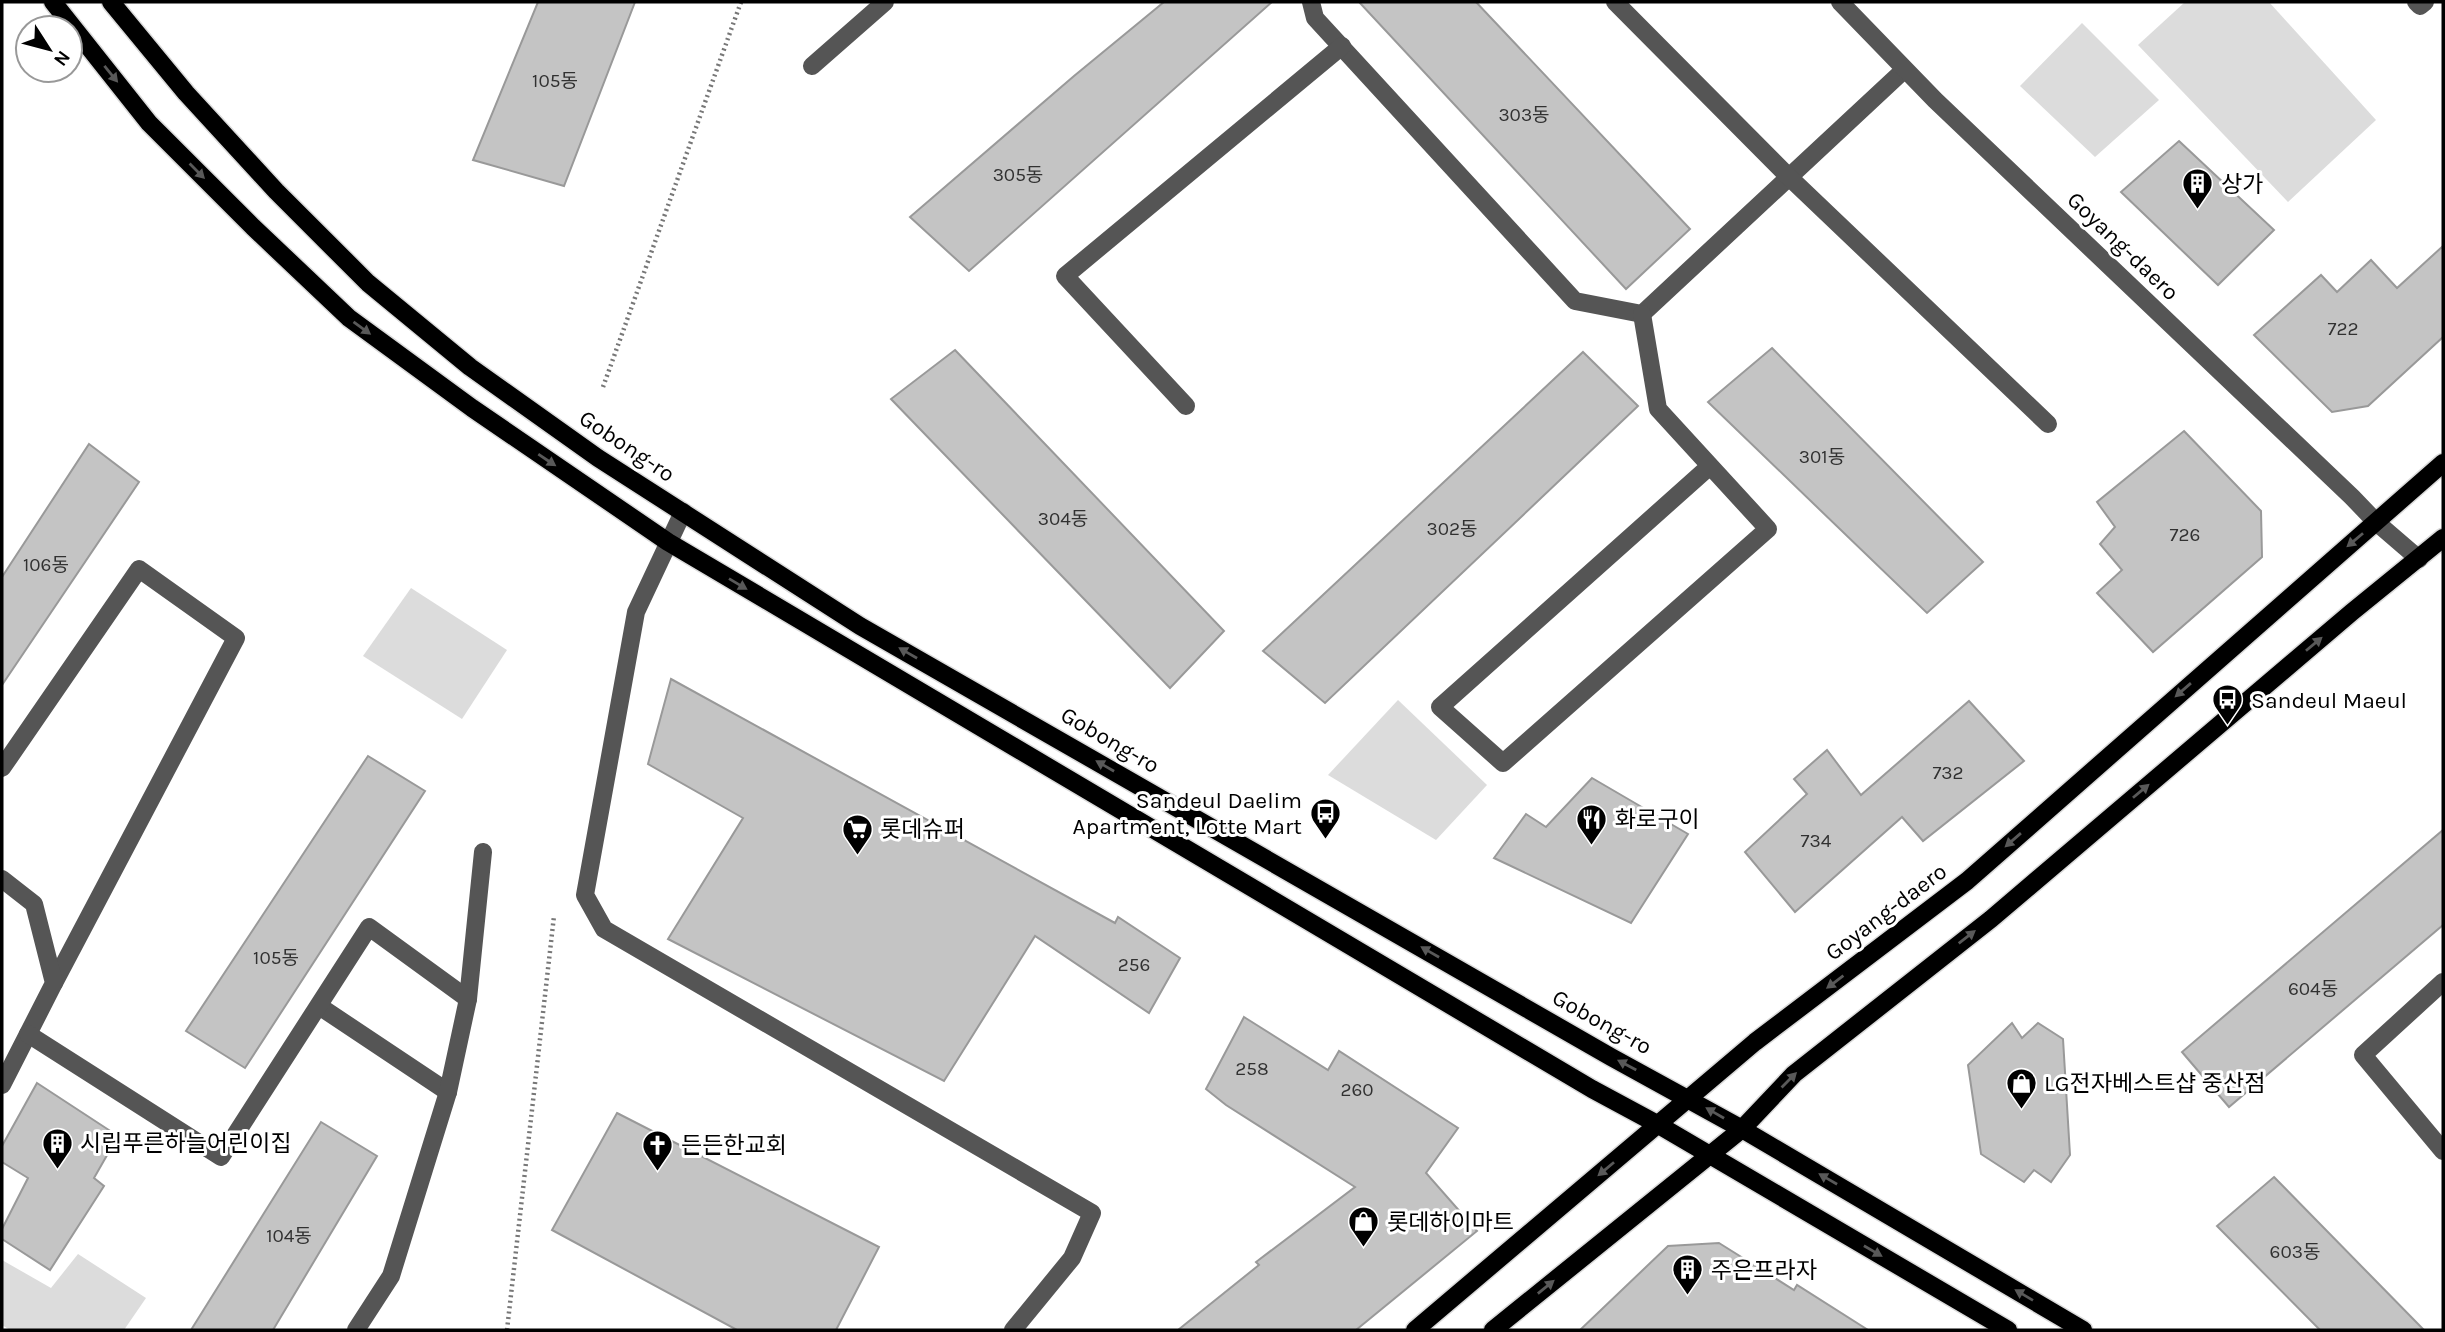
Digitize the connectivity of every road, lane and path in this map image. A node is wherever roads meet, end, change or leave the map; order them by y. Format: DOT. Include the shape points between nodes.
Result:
graph roads {
  1 [pos="53,2"];
  2 [pos="111,2"];
  3 [pos="741,2"];
  4 [pos="886,2"];
  5 [pos="1311,2"];
  6 [pos="1615,2"];
  7 [pos="1840,2"];
  8 [pos="2416,2"];
  9 [pos="2425,2"];
  10 [pos="1342,46"];
  11 [pos="813,65"];
  12 [pos="1904,70"];
  13 [pos="1789,177"];
  14 [pos="1642,314"];
  15 [pos="603,387"];
  16 [pos="1186,406"];
  17 [pos="2048,424"];
  18 [pos="2443,463"];
  19 [pos="1710,466"];
  20 [pos="683,512"];
  21 [pos="2376,522"];
  22 [pos="2443,538"];
  23 [pos="668,542"];
  24 [pos="2419,559"];
  25 [pos="2,768"];
  26 [pos="483,852"];
  27 [pos="2,879"];
  28 [pos="554,916"];
  29 [pos="2443,982"];
  30 [pos="54,983"];
  31 [pos="468,999"];
  32 [pos="319,1006"];
  33 [pos="28,1034"];
  34 [pos="2,1085"];
  35 [pos="448,1092"];
  36 [pos="1688,1098"];
  37 [pos="1657,1124"];
  38 [pos="1742,1129"];
  39 [pos="2443,1151"];
  40 [pos="1709,1154"];
  41 [pos="356,1330"];
  42 [pos="508,1330"];
  43 [pos="1013,1330"];
  44 [pos="1415,1330"];
  45 [pos="1493,1330"];
  46 [pos="2008,1330"];
  47 [pos="2082,1330"];
  1 -- 23 [label="main road, one-way" via="149,123 349,318 471,408"];
  2 -- 20 [label="main road, Gobong-ro" via="186,93 368,283 470,367"];
  3 -- 15 [label="path"];
  4 -- 11 [label="street"];
  5 -- 10 [label="street" via="1315,18"];
  6 -- 13 [label="street"];
  7 -- 12 [label="street, Goyang-daero"];
  8 -- 9 [label="street" via="2420,6"];
  10 -- 14 [label="street" via="1575,301"];
  10 -- 16 [label="street" via="1065,276"];
  12 -- 13 [label="street"];
  12 -- 21 [label="street, Goyang-daero"];
  13 -- 14 [label="street"];
  13 -- 17 [label="street"];
  14 -- 19 [label="street" via="1658,409"];
  18 -- 21 [label="main road, Goyang-daero"];
  19 -- 19 [label="street" via="1768,529 1503,763 1440,707"];
  20 -- 23 [label="street"];
  36 -- 20 [label="main road, Gobong-ro, one-way" via="860,626"];
  21 -- 24 [label="street, Goyang-daero"];
  21 -- 36 [label="main road, Goyang-daero, one-way" via="1967,881"];
  22 -- 24 [label="main road"];
  23 -- 37 [label="main road, one-way"];
  23 -- 43 [label="street" via="636,612 585,895 604,929 1092,1213 1072,1258"];
  38 -- 24 [label="main road, one-way" via="1794,1074 1991,919"];
  25 -- 30 [label="street" via="139,569 236,638"];
  26 -- 31 [label="street"];
  27 -- 30 [label="street" via="34,904"];
  28 -- 42 [label="path"];
  29 -- 39 [label="street" via="2363,1055"];
  30 -- 33 [label="street"];
  31 -- 32 [label="street" via="369,927"];
  31 -- 35 [label="street"];
  32 -- 33 [label="street" via="220,1157"];
  32 -- 35 [label="street"];
  33 -- 34 [label="street"];
  35 -- 41 [label="street" via="391,1276"];
  36 -- 37 [label="main road, Goyang-daero"];
  38 -- 36 [label="main road, Gobong-ro, one-way"];
  37 -- 40 [label="main road"];
  37 -- 44 [label="main road, Goyang-daero, one-way"];
  38 -- 40 [label="main road"];
  47 -- 38 [label="main road, Gobong-ro, one-way"];
  45 -- 40 [label="main road, one-way"];
  40 -- 46 [label="main road, one-way"];
}
